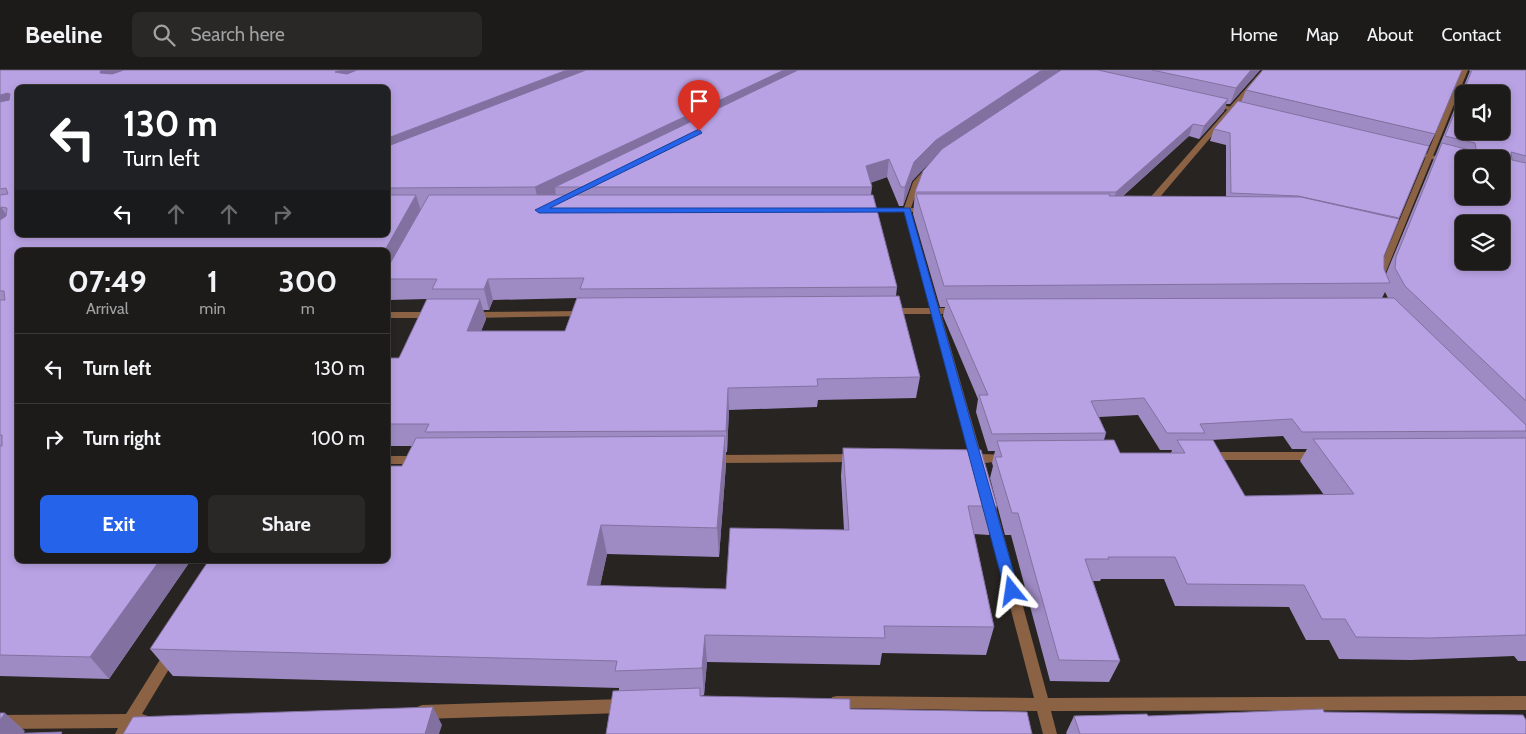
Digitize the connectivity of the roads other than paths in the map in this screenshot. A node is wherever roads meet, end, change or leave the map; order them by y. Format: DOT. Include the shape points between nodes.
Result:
graph roads {
  1 [pos="1265,70"];
  2 [pos="1465,70"];
  3 [pos="1201,102"];
  4 [pos="1230,108"];
  5 [pos="1249,113"];
  6 [pos="1402,150"];
  7 [pos="1430,157"];
  8 [pos="937,160"];
  9 [pos="1455,163"];
  10 [pos="1142,205"];
  11 [pos="1132,208"];
  12 [pos="1162,209"];
  13 [pos="858,210"];
  14 [pos="907,210"];
  15 [pos="935,210"];
  16 [pos="1378,289"];
  17 [pos="885,311"];
  18 [pos="934,311"];
  19 [pos="964,311"];
  20 [pos="596,314"];
  21 [pos="390,315"];
  22 [pos="437,315"];
  23 [pos="457,315"];
  24 [pos="1196,456"];
  25 [pos="1326,456"];
  26 [pos="867,458"];
  27 [pos="957,458"];
  28 [pos="1017,458"];
  29 [pos="697,459"];
  30 [pos="390,460"];
  31 [pos="428,460"];
  32 [pos="978,462"];
  33 [pos="987,496"];
  34 [pos="176,645"];
  35 [pos="821,701"];
  36 [pos="1526,703"];
  37 [pos="634,705"];
  38 [pos="1042,705"];
  39 [pos="406,713"];
  40 [pos="160,720"];
  41 [pos="130,721"];
  42 [pos="0,722"];
  43 [pos="122,734"];
  44 [pos="1050,734"];
  1 -- 4 [label="street"];
  2 -- 7 [label="street"];
  3 -- 4 [label="street"];
  4 -- 5 [label="street"];
  4 -- 10 [label="street" via="1151,202"];
  6 -- 7 [label="street"];
  7 -- 9 [label="street"];
  7 -- 16 [label="street" via="1392,236"];
  8 -- 14 [label="street" via="917,182"];
  11 -- 12 [label="street"];
  13 -- 14 [label="street"];
  14 -- 15 [label="street"];
  14 -- 18 [label="street"];
  17 -- 18 [label="street"];
  18 -- 19 [label="street"];
  18 -- 32 [label="street"];
  20 -- 23 [label="street"];
  21 -- 22 [label="street"];
  24 -- 25 [label="street"];
  26 -- 29 [label="street"];
  27 -- 32 [label="street"];
  28 -- 32 [label="street"];
  30 -- 31 [label="street"];
  33 -- 38 [label="street"];
  34 -- 41 [label="street"];
  35 -- 38 [label="street"];
  36 -- 38 [label="street"];
  37 -- 39 [label="street"];
  38 -- 44 [label="street"];
  40 -- 41 [label="street"];
  41 -- 42 [label="street"];
  41 -- 43 [label="street"];
}
